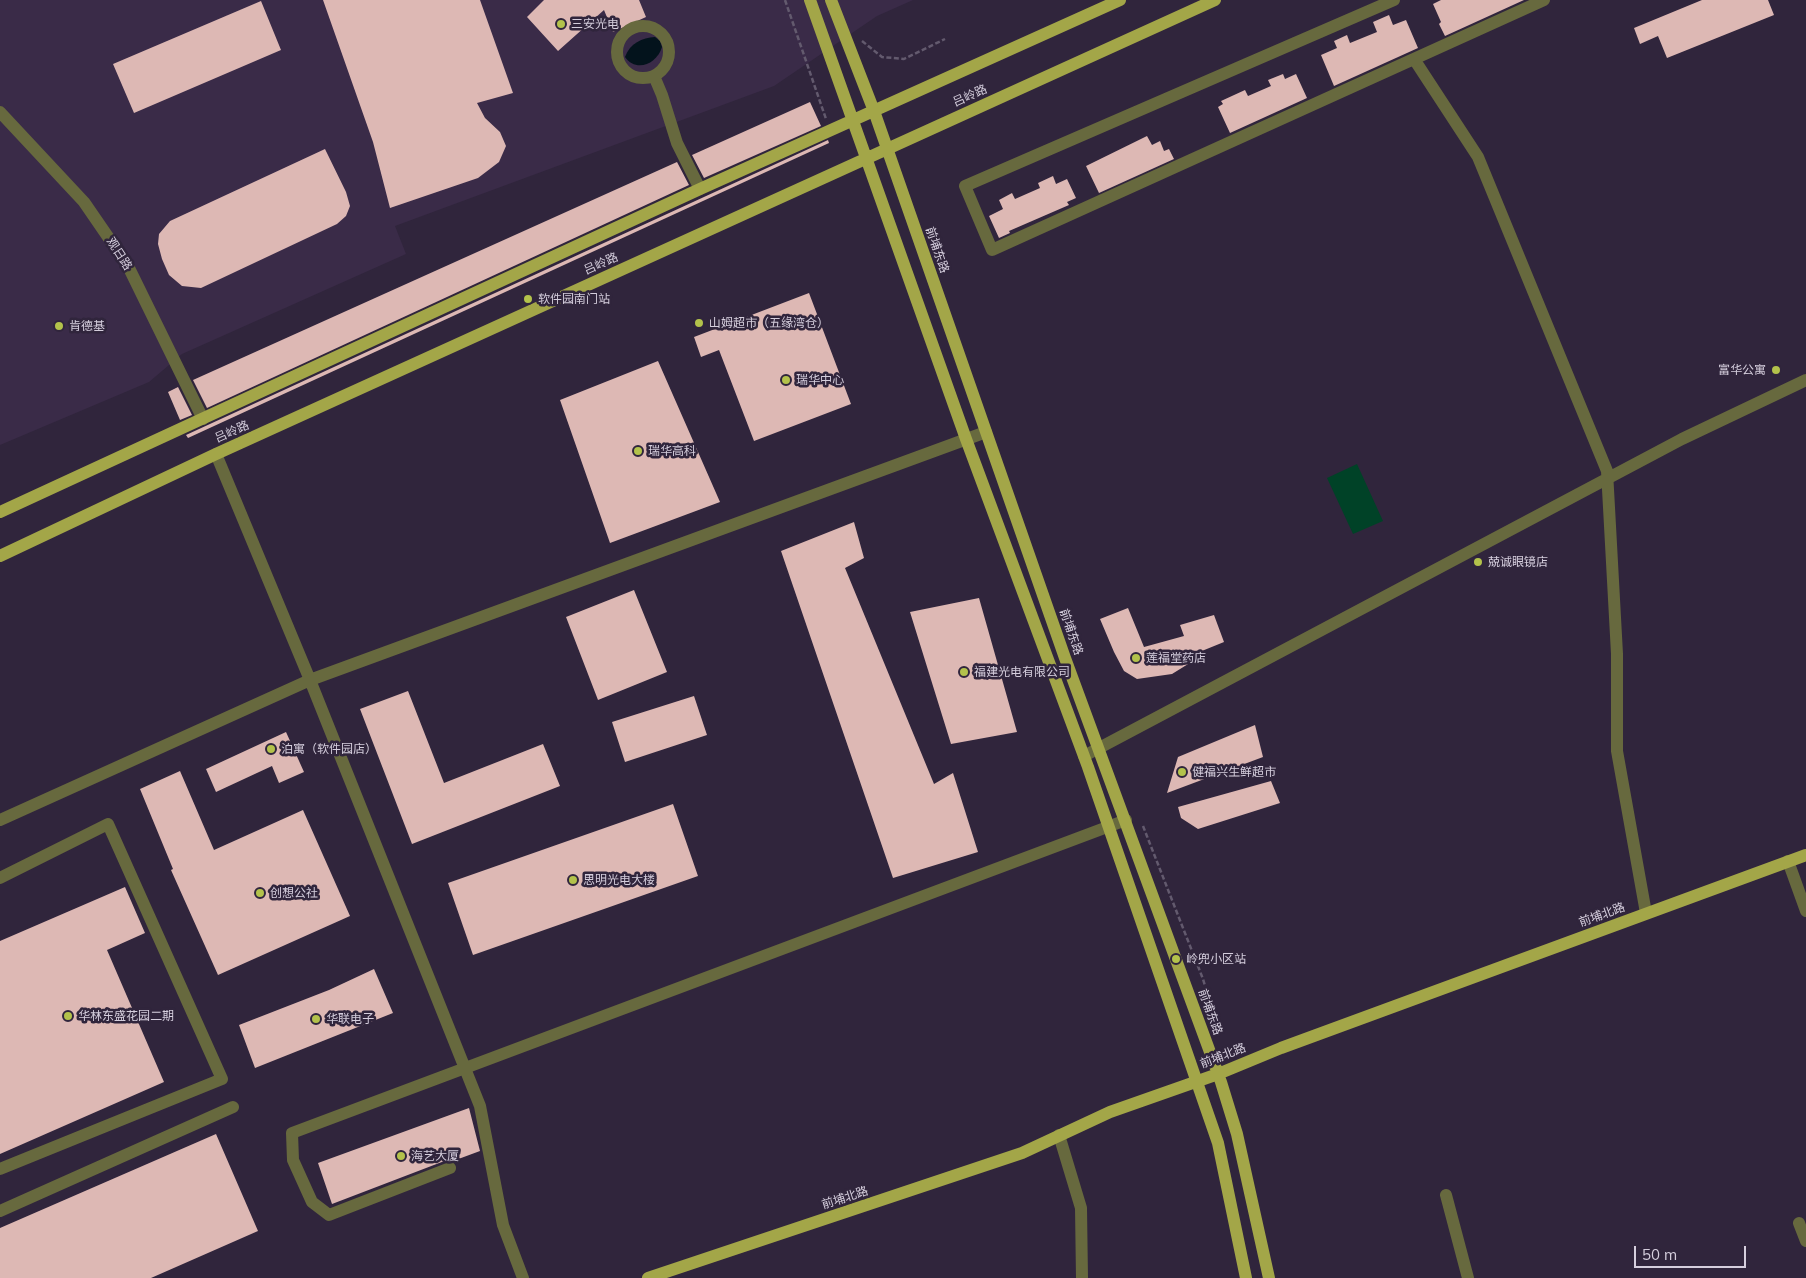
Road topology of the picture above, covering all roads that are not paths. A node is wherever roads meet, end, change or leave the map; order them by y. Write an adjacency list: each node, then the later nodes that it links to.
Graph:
1 (810, 0): 11 (main road)
2 (831, 0): 9 (main road, 前埔东路)
3 (1120, 0): 9 (main road, 吕岭路)
4 (1215, 0): 12 (main road, 吕岭路)
5 (1394, 0): 7 (street)
6 (1544, 0): 7 (street)
7 (1414, 59): 20 (street)
8 (654, 76): 8 (street); 14 (street)
9 (874, 111): 11 (main road, 吕岭路); 12 (main road, 前埔东路)
10 (0, 112): 16 (street, 观日路)
11 (853, 120): 13 (main road); 14 (main road, 吕岭路)
12 (887, 149): 13 (main road, 吕岭路); 17 (main road, 前埔东路)
13 (866, 158): 18 (main road); 19 (main road, 吕岭路)
14 (700, 189): 16 (main road, 吕岭路)
15 (1806, 380): 20 (street)
16 (203, 419): 21 (main road, 吕岭路)
17 (986, 432): 18 (street); 24 (main road, 前埔东路)
18 (966, 439): 23 (street); 25 (main road)
19 (216, 454): 22 (main road, 吕岭路); 23 (street)
20 (1608, 478): 24 (street); 33 (street)
21 (0, 512)
22 (0, 556)
23 (310, 680): 26 (street); 34 (street)
24 (1099, 748): 25 (street); 27 (main road, 前埔东路)
25 (1084, 756): 28 (main road)
26 (0, 820)
27 (1126, 820): 28 (street); 35 (main road, 前埔东路)
28 (1109, 826): 34 (street); 36 (main road)
29 (1806, 855): 30 (main road, 前埔北路)
30 (1788, 862): 32 (street); 33 (main road, 前埔北路)
31 (0, 878): 40 (street)
32 (1806, 911)
33 (1646, 913): 35 (main road, 前埔北路)
34 (465, 1068): 39 (street); 45 (street)
35 (1218, 1074): 36 (main road, 前埔北路); 49 (main road, 前埔东路)
36 (1196, 1080): 38 (main road, 前埔北路); 48 (main road)
37 (233, 1107): 42 (street)
38 (1059, 1135): 46 (main road, 前埔北路); 47 (street)
39 (450, 1168)
40 (0, 1169)
41 (1446, 1195): 50 (street)
42 (0, 1211)
43 (1800, 1223): 44 (street)
44 (1806, 1241)
45 (523, 1278)
46 (648, 1278)
47 (1082, 1278)
48 (1246, 1278)
49 (1269, 1278)
50 (1468, 1278)

